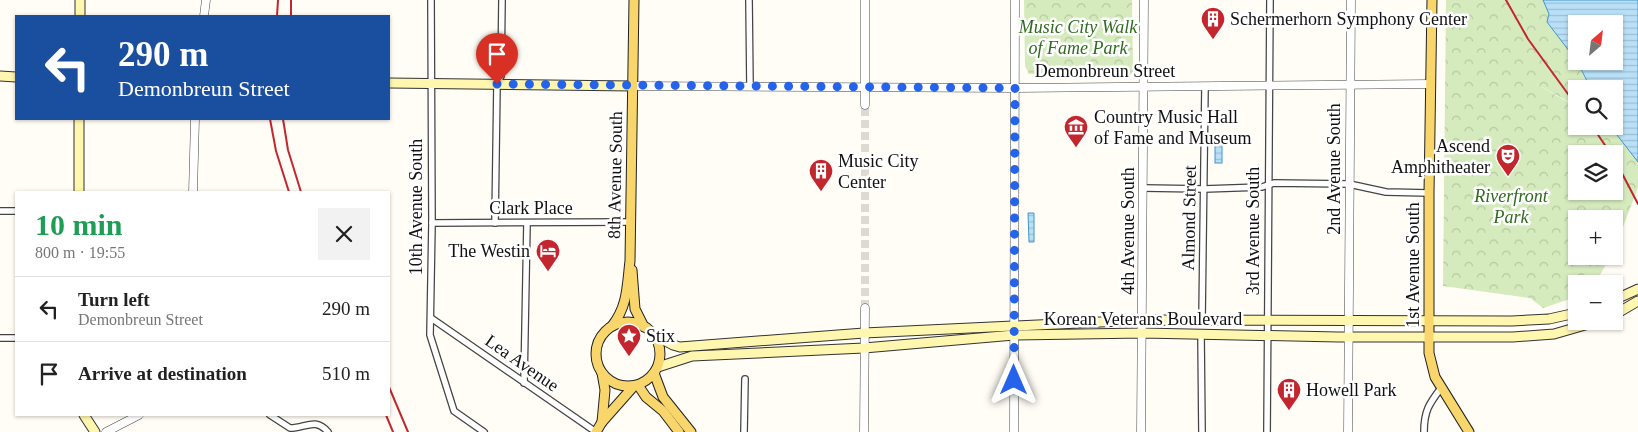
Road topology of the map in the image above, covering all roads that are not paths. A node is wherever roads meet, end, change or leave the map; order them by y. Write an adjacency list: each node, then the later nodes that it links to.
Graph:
1 (80, 0): 13 (main road)
2 (206, 0): 14 (street)
3 (431, 0): 18 (street, 10th Avenue South)
4 (502, 0): 19 (street)
5 (634, 0): 22 (main road, 8th Avenue South)
6 (749, 0): 25 (street)
7 (865, 0): 26 (street)
8 (1015, 0): 28 (street)
9 (1144, 0): 27 (street, 4th Avenue South)
10 (1270, 0): 24 (street, 3rd Avenue South)
11 (1351, 0): 21 (street, 2nd Avenue South)
12 (1432, 0): 20 (main road, 1st Avenue South)
13 (80, 15)
14 (204, 15)
15 (0, 76): 16 (main road)
16 (15, 77)
17 (390, 83): 18 (main road, Demonbreun Street)
18 (431, 83): 19 (main road, Demonbreun Street); 42 (street, 10th Avenue South)
19 (497, 84): 22 (main road, Demonbreun Street); 43 (street)
20 (1431, 84): 21 (street, Demonbreun Street); 38 (main road, 1st Avenue South)
21 (1350, 85): 24 (street, Demonbreun Street); 32 (street, 2nd Avenue South)
22 (633, 86): 25 (street, Demonbreun Street); 41 (main road, 8th Avenue South)
23 (1206, 86): 24 (street, Demonbreun Street); 27 (street, Demonbreun Street); 35 (street, Almond Street)
24 (1269, 86): 33 (street, 3rd Avenue South)
25 (750, 87): 26 (street, Demonbreun Street)
26 (865, 87): 28 (street, Demonbreun Street); 29 (street)
27 (1144, 87): 28 (street, Demonbreun Street); 34 (street, 4th Avenue South)
28 (1015, 88): 58 (street)
29 (865, 105)
30 (79, 120): 36 (main road)
31 (195, 120): 37 (street)
32 (1349, 184): 33 (street); 38 (street); 56 (street, 2nd Avenue South)
33 (1268, 185): 35 (street); 53 (street, 3rd Avenue South)
34 (1144, 188): 35 (street); 54 (street, 4th Avenue South)
35 (1204, 189): 55 (street, Almond Street)
36 (79, 191)
37 (194, 191)
38 (1429, 193): 57 (main road, 1st Avenue South)
39 (0, 211): 40 (street)
40 (15, 211)
41 (631, 222): 44 (street, Clark Place); 45 (main road, 8th Avenue South)
42 (432, 223): 43 (street, Clark Place); 52 (street, 10th Avenue South)
43 (495, 223): 44 (street, Clark Place)
44 (527, 223): 76 (street)
45 (630, 260): 59 (main road, 8th Avenue South); 60 (main road, 8th Avenue South)
46 (1638, 289): 47 (main road)
47 (1623, 296)
48 (1638, 301): 50 (main road)
49 (865, 308): 62 (street)
50 (1623, 310)
51 (1568, 314): 57 (main road, Korean Veterans Boulevard)
52 (431, 318): 76 (street, Lea Avenue); 86 (street, 10th Avenue South)
53 (1268, 319): 55 (main road, Korean Veterans Boulevard); 56 (main road, Korean Veterans Boulevard); 67 (street, 3rd Avenue South)
54 (1143, 320): 55 (main road, Korean Veterans Boulevard); 58 (main road, Korean Veterans Boulevard); 63 (street, 4th Avenue South)
55 (1202, 320)
56 (1349, 320): 57 (main road, Korean Veterans Boulevard); 69 (street, 2nd Avenue South)
57 (1429, 321): 68 (main road, 1st Avenue South)
58 (1014, 325): 62 (main road, Korean Veterans Boulevard); 64 (street)
59 (612, 326): 60 (main road); 74 (main road)
60 (645, 327): 66 (main road)
61 (1570, 330): 68 (main road, Korean Veterans Boulevard)
62 (864, 333): 66 (main road, Korean Veterans Boulevard); 72 (street)
63 (1143, 333): 64 (main road, Korean Veterans Boulevard); 65 (main road, Korean Veterans Boulevard); 93 (street, 4th Avenue South)
64 (1014, 335): 72 (main road, Korean Veterans Boulevard); 92 (street)
65 (1201, 335): 67 (main road, Korean Veterans Boulevard); 94 (street)
66 (654, 336): 73 (main road)
67 (1267, 336): 69 (main road, Korean Veterans Boulevard); 95 (street, 3rd Avenue South)
68 (1429, 336): 69 (main road, Korean Veterans Boulevard); 78 (main road, 1st Avenue South)
69 (1348, 337): 96 (street, 2nd Avenue South)
70 (0, 338): 71 (street)
71 (15, 338)
72 (864, 348): 73 (main road, Korean Veterans Boulevard); 91 (street)
73 (656, 370): 77 (main road); 89 (main road)
74 (602, 372): 77 (main road); 82 (main road)
75 (745, 379): 90 (street)
76 (524, 383): 87 (street, Lea Avenue)
77 (635, 386): 82 (main road); 88 (main road)
78 (1441, 388): 97 (street); 98 (main road, 1st Avenue South)
79 (85, 416): 83 (main road)
80 (137, 416): 84 (street)
81 (272, 416): 85 (street)
82 (602, 422): 87 (main road)
83 (95, 432)
84 (106, 432)
85 (328, 432)
86 (484, 432)
87 (596, 432)
88 (679, 432)
89 (691, 432)
90 (744, 432)
91 (864, 432)
92 (1014, 432)
93 (1141, 432)
94 (1202, 432)
95 (1267, 432)
96 (1348, 432)
97 (1424, 432)
98 (1469, 432)

